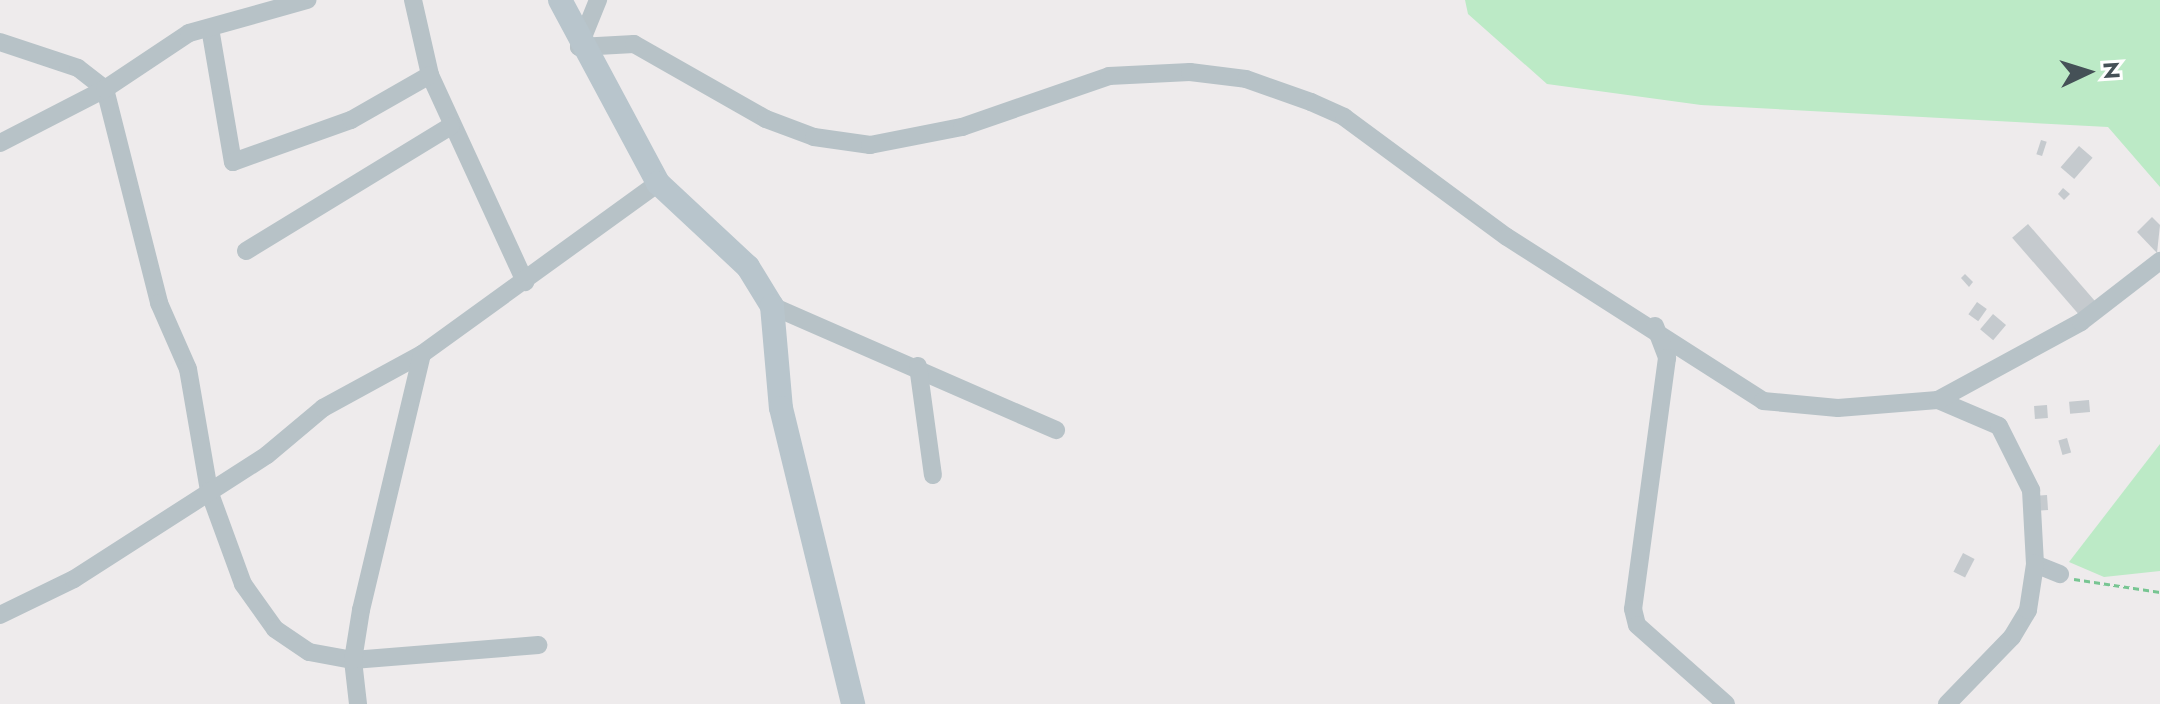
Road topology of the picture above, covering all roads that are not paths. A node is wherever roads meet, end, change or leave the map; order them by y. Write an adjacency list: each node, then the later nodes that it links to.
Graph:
1 (307, 0): 5 (street)
2 (413, 0): 8 (street)
3 (560, 0): 7 (street)
4 (598, 0): 7 (street)
5 (210, 28): 8 (street); 9 (street)
6 (0, 42): 9 (street)
7 (579, 47): 12 (street); 17 (street)
8 (430, 75): 10 (street)
9 (105, 89): 11 (street); 23 (street)
10 (451, 126): 13 (street); 15 (street)
11 (0, 143)
12 (658, 183): 15 (street); 16 (street)
13 (246, 251)
14 (2160, 261): 20 (street)
15 (525, 282): 18 (street)
16 (772, 306): 19 (street); 30 (street)
17 (1655, 326): 20 (street); 31 (street)
18 (422, 354): 23 (street); 28 (street)
19 (918, 366): 21 (street); 22 (street)
20 (1938, 400): 24 (street)
21 (1056, 430)
22 (933, 475)
23 (209, 491): 26 (street); 28 (street)
24 (2035, 564): 25 (street); 32 (street)
25 (2060, 574)
26 (0, 615)
27 (538, 645): 28 (street)
28 (353, 660): 29 (street)
29 (358, 704)
30 (853, 704)
31 (1726, 704)
32 (1947, 704)

